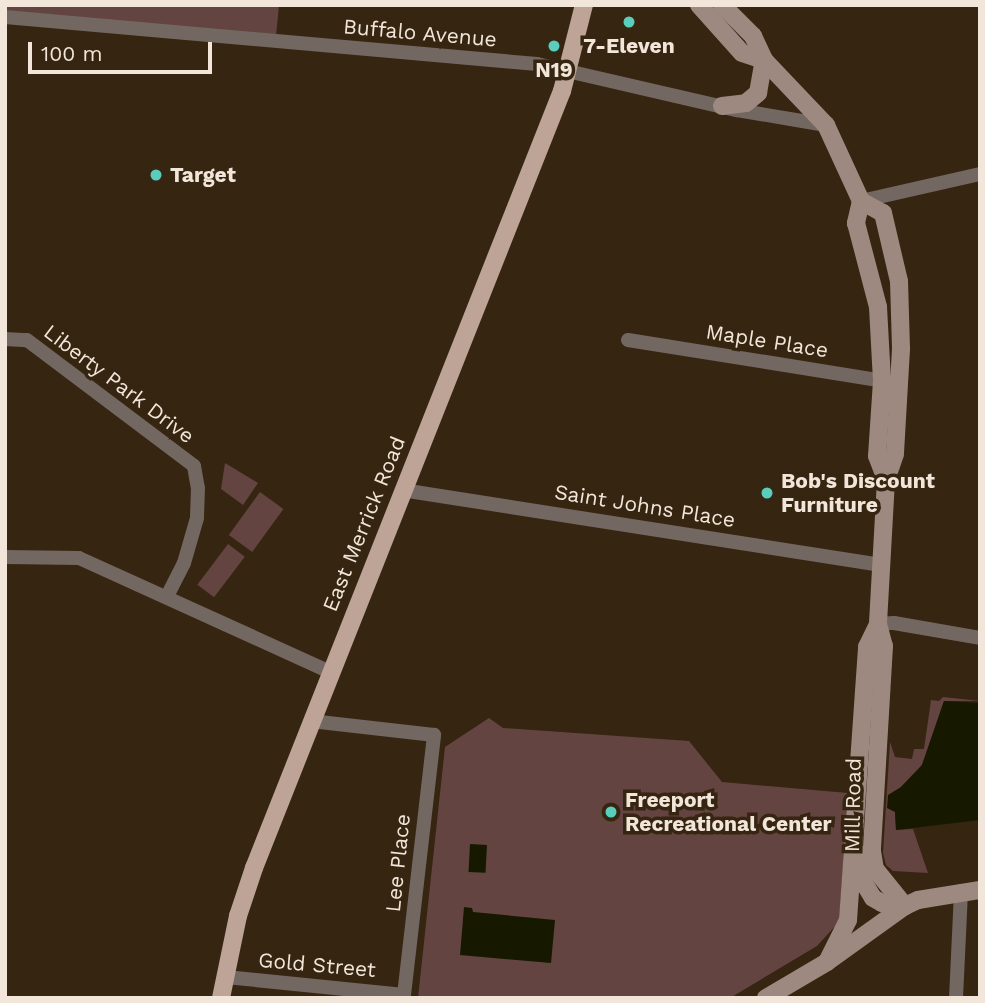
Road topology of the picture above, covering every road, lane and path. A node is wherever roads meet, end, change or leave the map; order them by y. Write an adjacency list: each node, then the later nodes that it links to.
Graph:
1 (584, 5): 6 (main road, East Merrick Road)
2 (699, 5): 5 (main road, Mill Road)
3 (722, 5): 5 (main road, Mill Road)
4 (5, 17): 6 (street, Buffalo Avenue)
5 (764, 60): 7 (main road); 8 (main road, Mill Road)
6 (568, 72): 7 (street, Buffalo Avenue); 14 (main road, East Merrick Road)
7 (722, 106): 8 (street, Buffalo Avenue)
8 (825, 125): 10 (main road, Mill Road)
9 (980, 174): 10 (street)
10 (861, 201): 13 (main road, Mill Road); 13 (main road, Mill Road)
11 (5, 339): 17 (street, Liberty Park Drive)
12 (628, 340): 13 (street, Maple Place)
13 (890, 382): 16 (main road, Mill Road)
14 (402, 490): 16 (street, Saint Johns Place); 20 (main road, East Merrick Road)
15 (5, 557): 17 (street)
16 (881, 565): 18 (main road, Mill Road)
17 (167, 597): 20 (street)
18 (878, 624): 19 (street); 22 (main road, Mill Road); 25 (main road, Mill Road)
19 (980, 638)
20 (330, 672): 21 (main road, East Merrick Road)
21 (311, 721): 27 (main road, East Merrick Road); 28 (street, Lee Place)
22 (856, 821): 25 (main road, Mill Road); 26 (main road, Mill Road)
23 (980, 890): 24 (main road)
24 (961, 891): 25 (main road); 31 (street)
25 (905, 906): 26 (main road)
26 (827, 962): 30 (main road)
27 (226, 977): 28 (street, Gold Street); 29 (main road, East Merrick Road)
28 (404, 995)
29 (221, 998)
30 (766, 998)
31 (956, 998)

